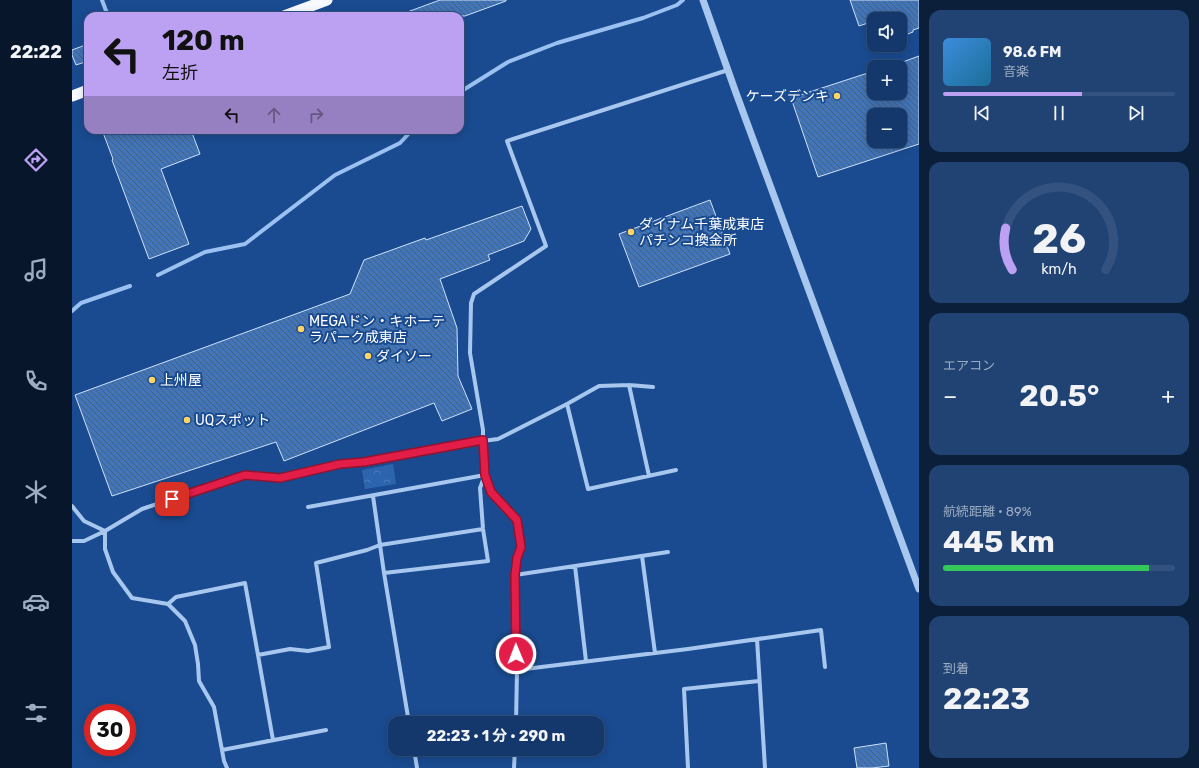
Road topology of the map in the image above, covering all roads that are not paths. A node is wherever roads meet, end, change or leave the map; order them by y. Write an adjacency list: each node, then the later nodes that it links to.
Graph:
1 (327, 0): 3 (highway)
2 (703, 0): 4 (street)
3 (295, 12)
4 (728, 70): 10 (street); 26 (street)
5 (84, 92): 6 (highway)
6 (72, 96)
7 (629, 385): 8 (street); 9 (street); 13 (street)
8 (653, 388)
9 (567, 404): 10 (street); 13 (street)
10 (483, 440): 12 (street); 18 (street)
11 (676, 470): 13 (street)
12 (485, 475): 14 (street); 17 (street); 25 (street)
13 (649, 476)
14 (373, 496): 16 (street); 20 (street)
15 (72, 506): 18 (street)
16 (308, 507)
17 (483, 529): 20 (street); 24 (street)
18 (105, 531): 19 (street); 27 (street)
19 (72, 541)
20 (380, 545): 24 (street); 30 (street)
21 (668, 552): 22 (street)
22 (642, 556): 23 (street); 29 (street)
23 (575, 566): 25 (street); 31 (street)
24 (384, 573): 35 (street)
25 (515, 575): 33 (street)
26 (919, 589)
27 (168, 604): 30 (street); 39 (street)
28 (757, 639): 29 (street); 32 (street); 34 (street)
29 (655, 653): 31 (street)
30 (258, 655): 38 (street)
31 (586, 661): 33 (street)
32 (825, 667)
33 (517, 670): 36 (street)
34 (759, 681): 45 (street); 46 (street)
35 (408, 716)
36 (516, 716)
37 (326, 730): 38 (street)
38 (273, 740): 39 (street)
39 (222, 750): 42 (street)
40 (415, 756): 43 (street)
41 (515, 756): 44 (street)
42 (227, 768)
43 (417, 768)
44 (514, 768)
45 (688, 768)
46 (765, 768)

